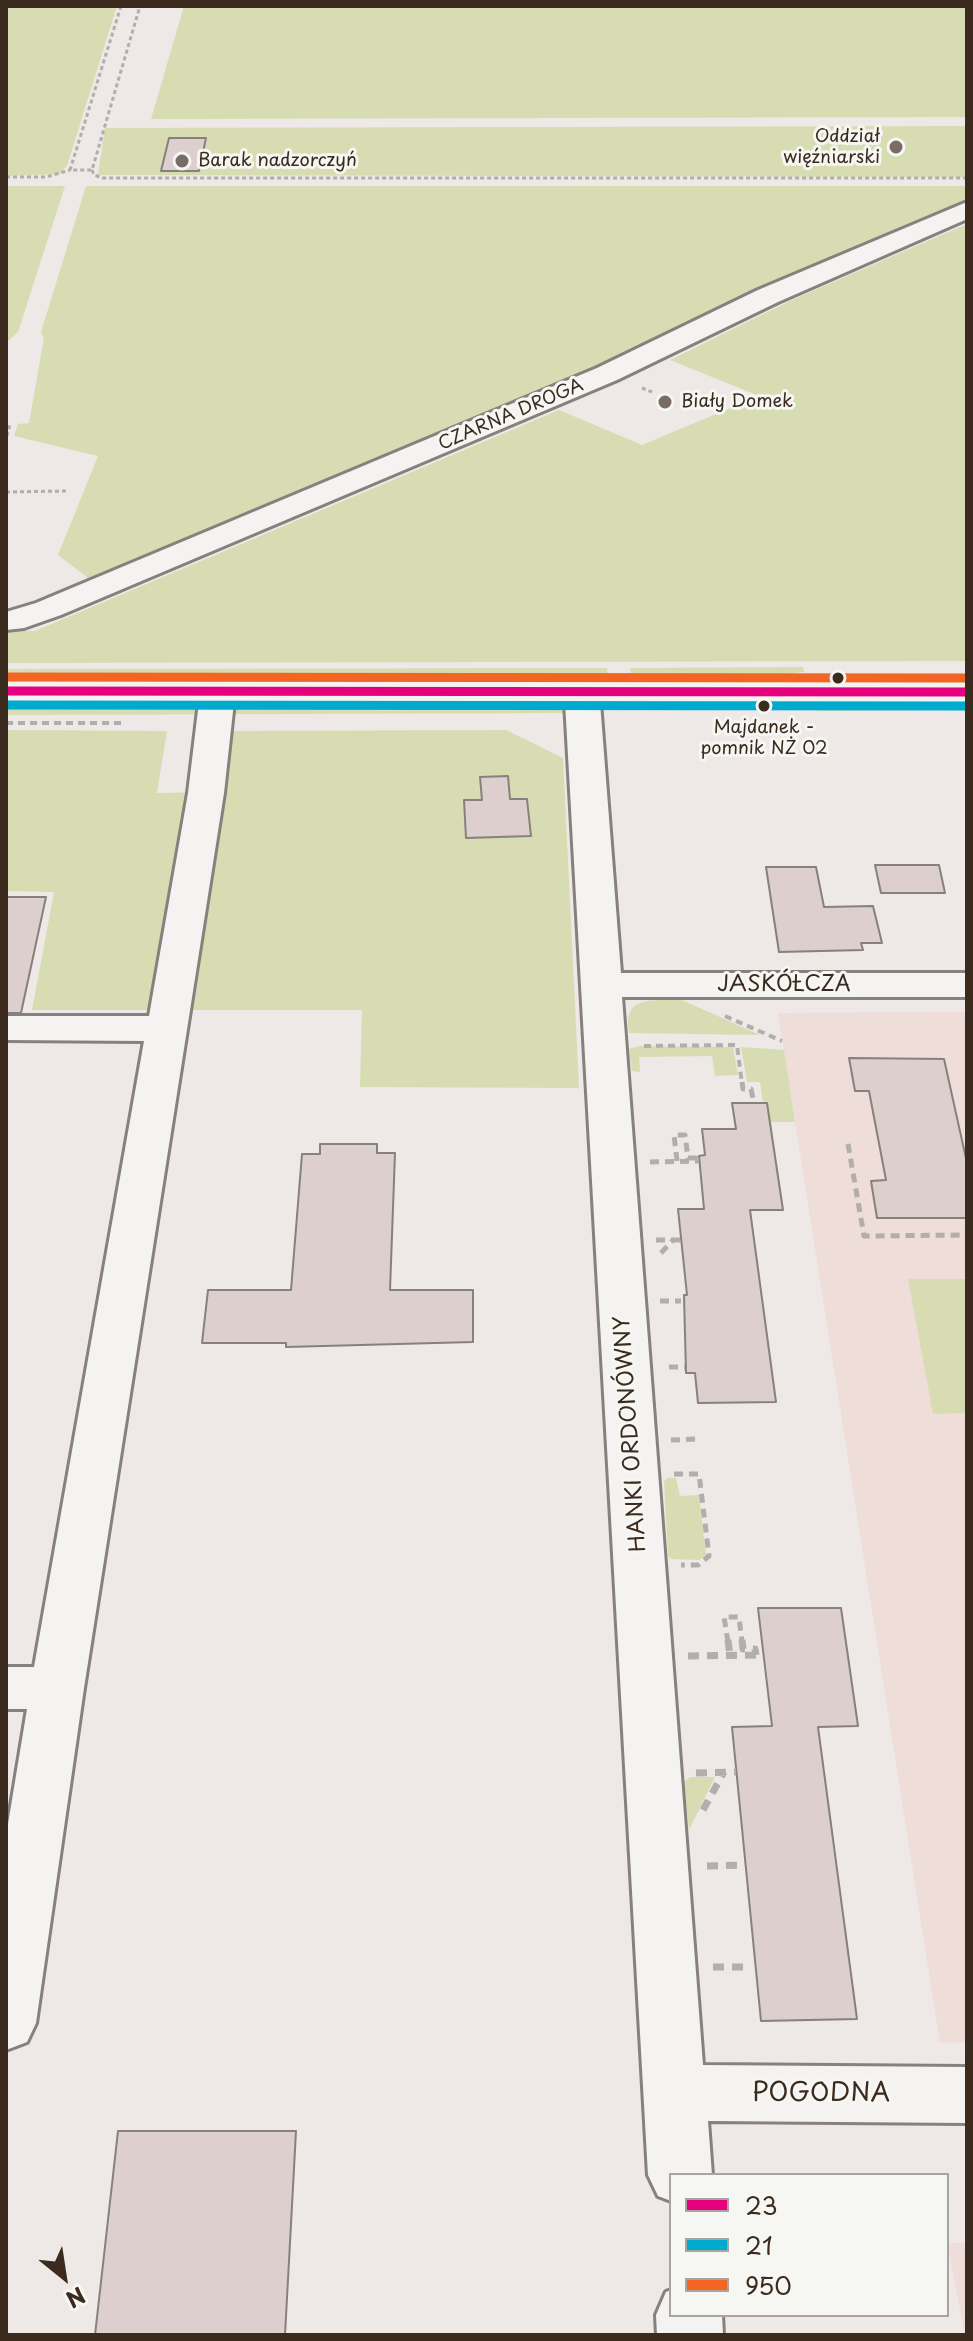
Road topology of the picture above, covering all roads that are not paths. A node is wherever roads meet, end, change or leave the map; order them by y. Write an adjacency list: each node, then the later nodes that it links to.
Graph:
1 (967, 210): 2 (street, CZARNA DROGA)
2 (32, 614)
3 (6, 691): 4 (street)
4 (218, 692): 6 (street); 10 (street)
5 (967, 692): 6 (street)
6 (582, 693): 7 (street, HANKI ORDONÓWNY)
7 (601, 985): 8 (street, JASKÓŁCZA); 13 (street, HANKI ORDONÓWNY)
8 (967, 985)
9 (6, 1028): 10 (street)
10 (167, 1029): 11 (street)
11 (31, 1688): 12 (street)
12 (6, 2023)
13 (675, 2093): 14 (street, POGODNA); 15 (street, HANKI ORDONÓWNY)
14 (967, 2095)
15 (680, 2173)

